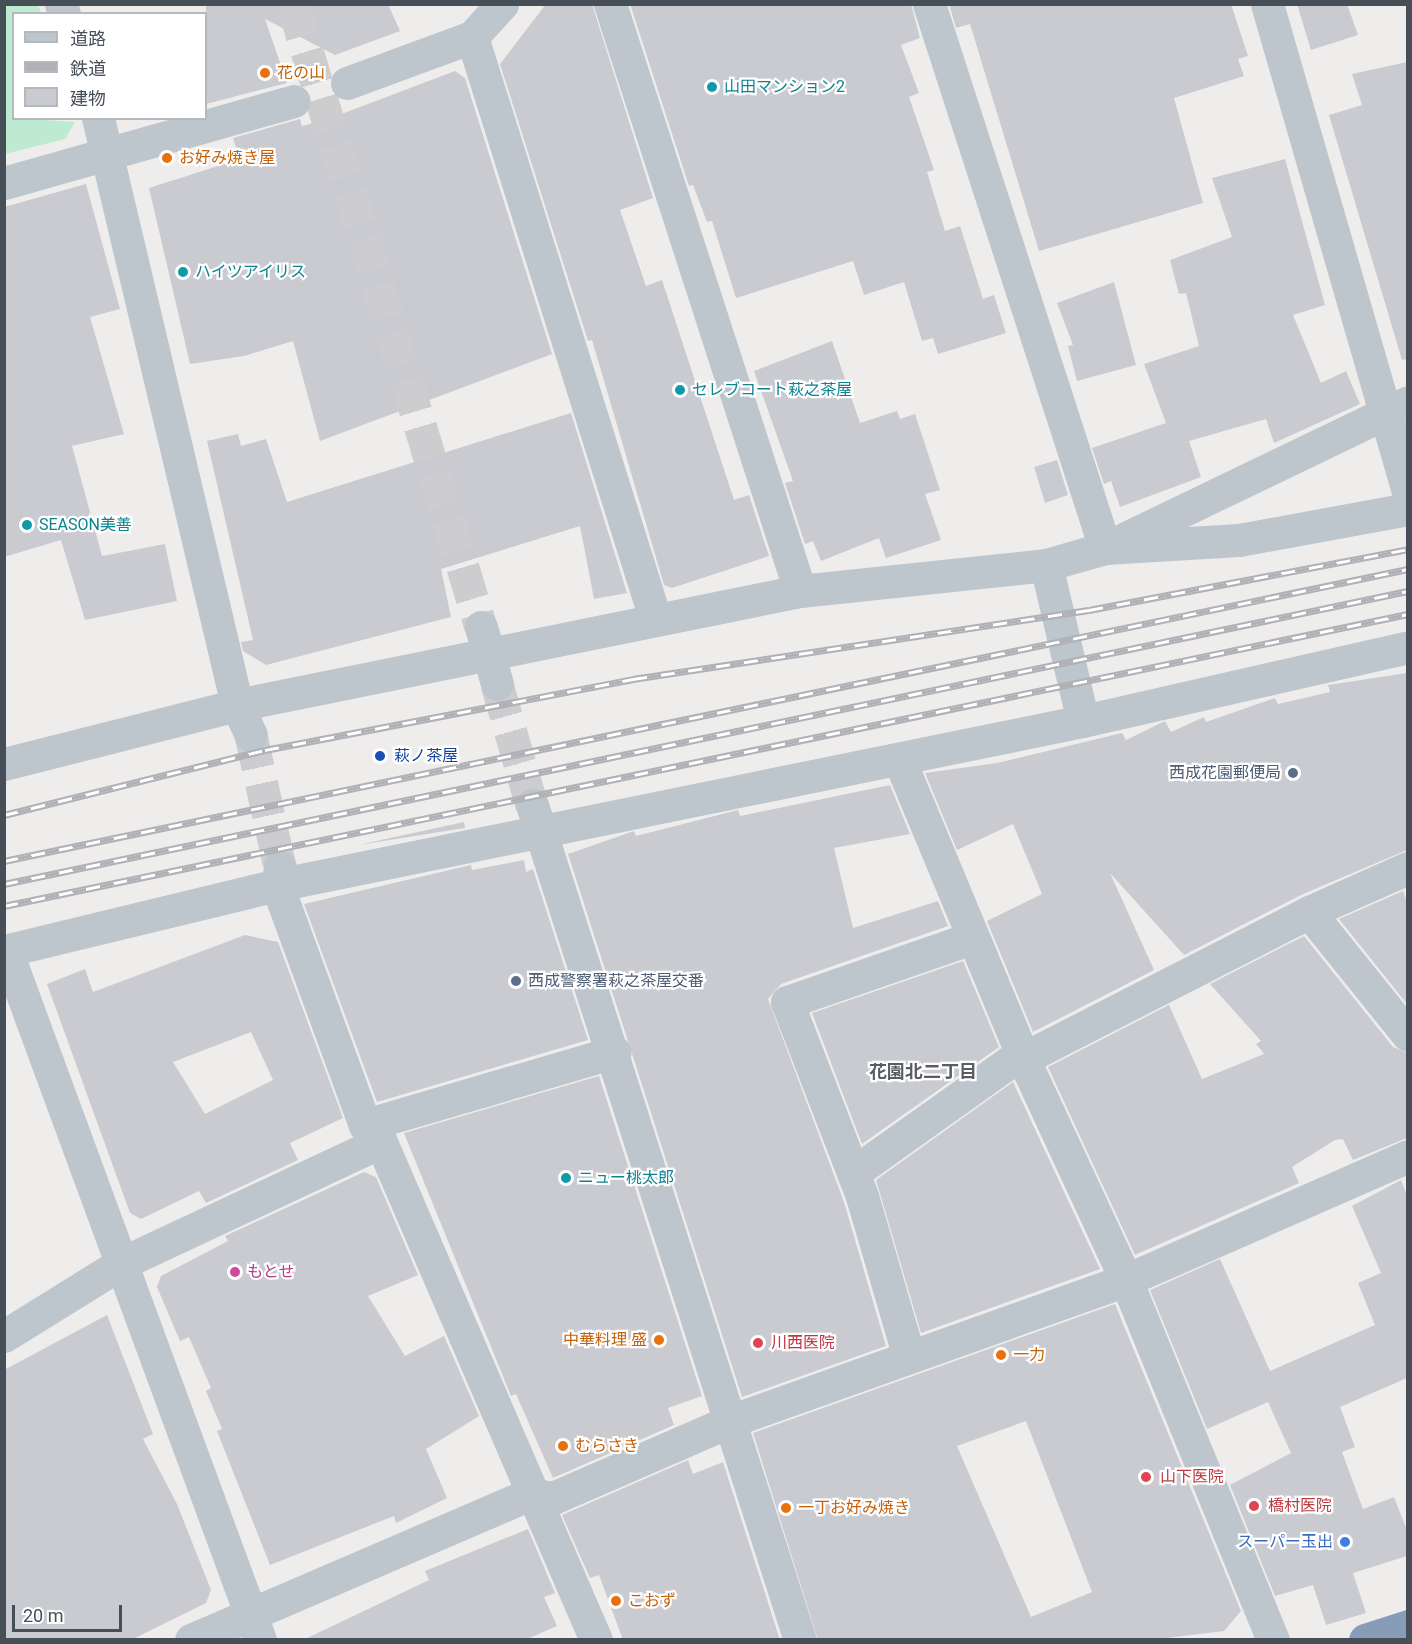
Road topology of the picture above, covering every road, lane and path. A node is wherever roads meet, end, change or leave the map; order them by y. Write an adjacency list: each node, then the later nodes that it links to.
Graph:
1 (502, 4): 5 (street)
2 (610, 4): 16 (street)
3 (929, 4): 14 (street)
4 (1267, 4): 11 (street)
5 (472, 37): 6 (street); 17 (street)
6 (348, 83)
7 (294, 101): 9 (street)
8 (99, 120): 9 (street)
9 (110, 155): 10 (street); 21 (street)
10 (4, 183)
11 (1396, 407): 12 (street); 14 (street)
12 (1407, 492)
13 (1407, 509): 14 (street)
14 (1106, 548): 15 (street)
15 (1046, 565): 16 (street); 22 (street)
16 (800, 591): 17 (street)
17 (655, 618): 18 (street)
18 (484, 639): 20 (street); 21 (street)
19 (1407, 647): 22 (street)
20 (497, 684)
21 (237, 705): 23 (street); 25 (street)
22 (1083, 721): 24 (street)
23 (251, 735)
24 (899, 759): 26 (street); 30 (street)
25 (4, 764)
26 (537, 820): 28 (street); 33 (street)
27 (1407, 868): 29 (street)
28 (278, 876): 31 (street); 35 (street)
29 (1309, 912): 32 (street); 34 (street)
30 (972, 938): 34 (street); 37 (street)
31 (5, 950): 38 (street)
32 (1407, 1035)
33 (615, 1052): 35 (street); 42 (street)
34 (1023, 1055): 37 (street); 39 (street)
35 (373, 1133): 38 (street); 43 (street)
36 (1407, 1156): 39 (street)
37 (853, 1173): 41 (street)
38 (120, 1264): 40 (street); 44 (street)
39 (1126, 1280): 41 (street); 49 (street)
40 (4, 1336)
41 (909, 1357): 42 (street)
42 (730, 1422): 43 (street); 48 (street)
43 (530, 1494): 44 (street); 47 (street)
44 (255, 1626): 46 (street)
45 (1407, 1626): 50 (highway)
46 (192, 1640)
47 (596, 1640)
48 (800, 1640)
49 (1273, 1640)
50 (1365, 1640)

